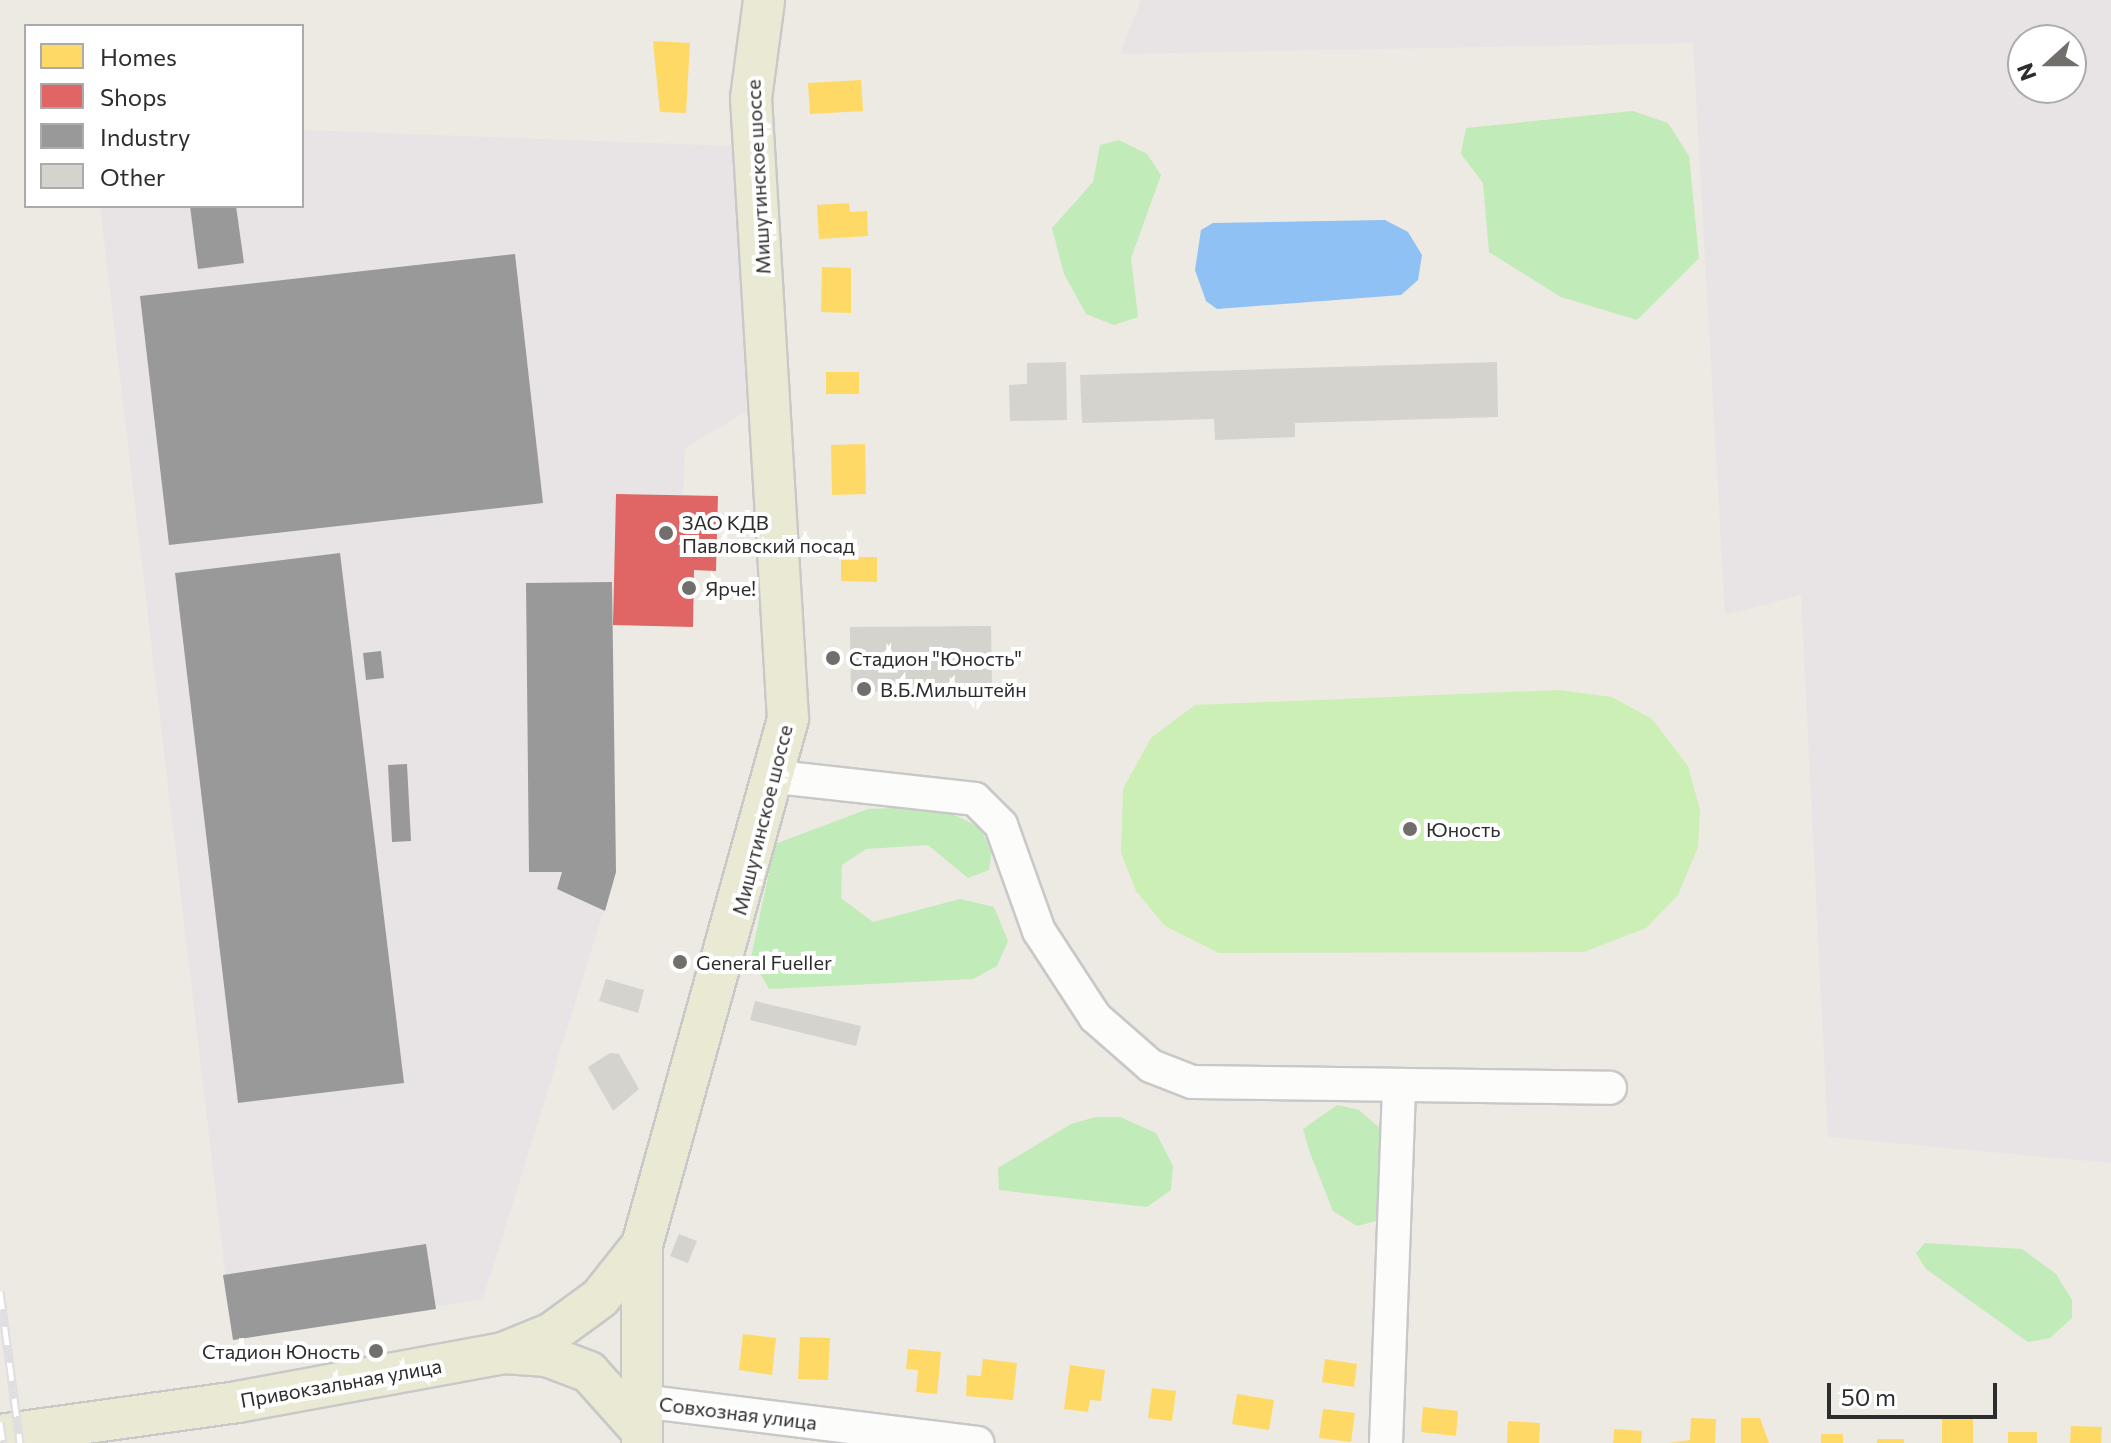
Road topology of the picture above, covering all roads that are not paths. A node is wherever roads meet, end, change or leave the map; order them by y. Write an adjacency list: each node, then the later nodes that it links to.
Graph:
1 (764, 0): 2 (main road, Мишутинское шоссе)
2 (777, 777): 4 (street); 5 (main road, Мишутинское шоссе)
3 (1610, 1088): 4 (street)
4 (1399, 1090): 10 (street)
5 (642, 1245): 6 (main road, Привокзальная улица); 7 (main road)
6 (503, 1353): 7 (main road); 8 (main road, Привокзальная улица)
7 (642, 1425): 9 (street, Совхозная улица)
8 (0, 1435)
9 (977, 1443)
10 (1386, 1443)

